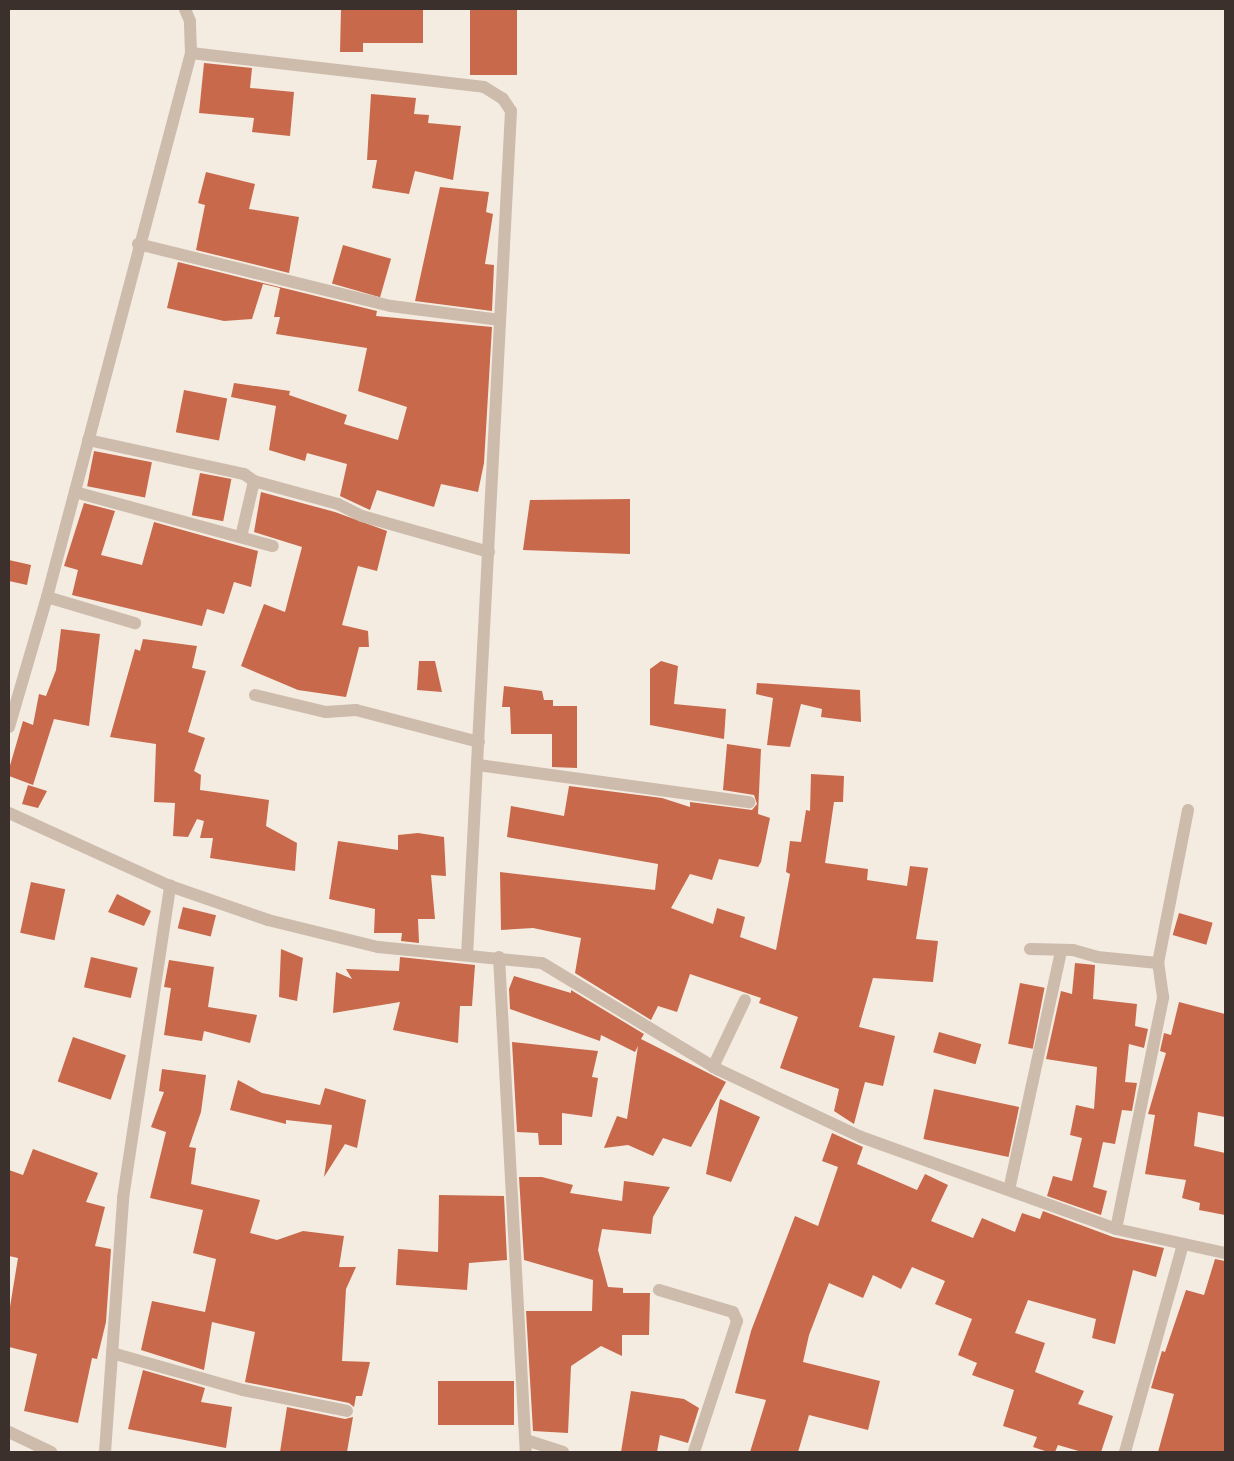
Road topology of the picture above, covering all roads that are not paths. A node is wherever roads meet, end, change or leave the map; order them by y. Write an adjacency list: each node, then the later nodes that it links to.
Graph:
1 (185, 9): 2 (street)
2 (191, 53): 3 (street); 4 (street)
3 (138, 244): 4 (street); 5 (street)
4 (500, 320): 10 (street)
5 (88, 440): 6 (street); 7 (street)
6 (254, 481): 8 (street); 10 (street)
7 (74, 492): 8 (street); 11 (street)
8 (241, 537): 9 (street)
9 (274, 546)
10 (488, 552): 15 (street)
11 (47, 597): 12 (street); 14 (street)
12 (135, 623)
13 (255, 695): 15 (street)
14 (9, 727)
15 (479, 742): 16 (street)
16 (478, 765): 17 (street); 23 (street)
17 (750, 802)
18 (1188, 810): 25 (street)
19 (9, 813): 20 (street)
20 (170, 886): 23 (street); 33 (street)
21 (1030, 949): 22 (street)
22 (1061, 951): 25 (street); 28 (street)
23 (467, 955): 24 (street)
24 (499, 957): 27 (street); 36 (street)
25 (1158, 963): 29 (street)
26 (745, 1000): 27 (street)
27 (713, 1067): 28 (street)
28 (1008, 1190): 29 (street)
29 (1116, 1229): 30 (street)
30 (1183, 1244): 31 (street); 41 (street)
31 (1225, 1253)
32 (659, 1290): 40 (street)
33 (112, 1353): 34 (street); 38 (street)
34 (347, 1411)
35 (9, 1432): 37 (street)
36 (526, 1446): 39 (street)
37 (51, 1452)
38 (106, 1452)
39 (563, 1452)
40 (694, 1452)
41 (1125, 1452)

